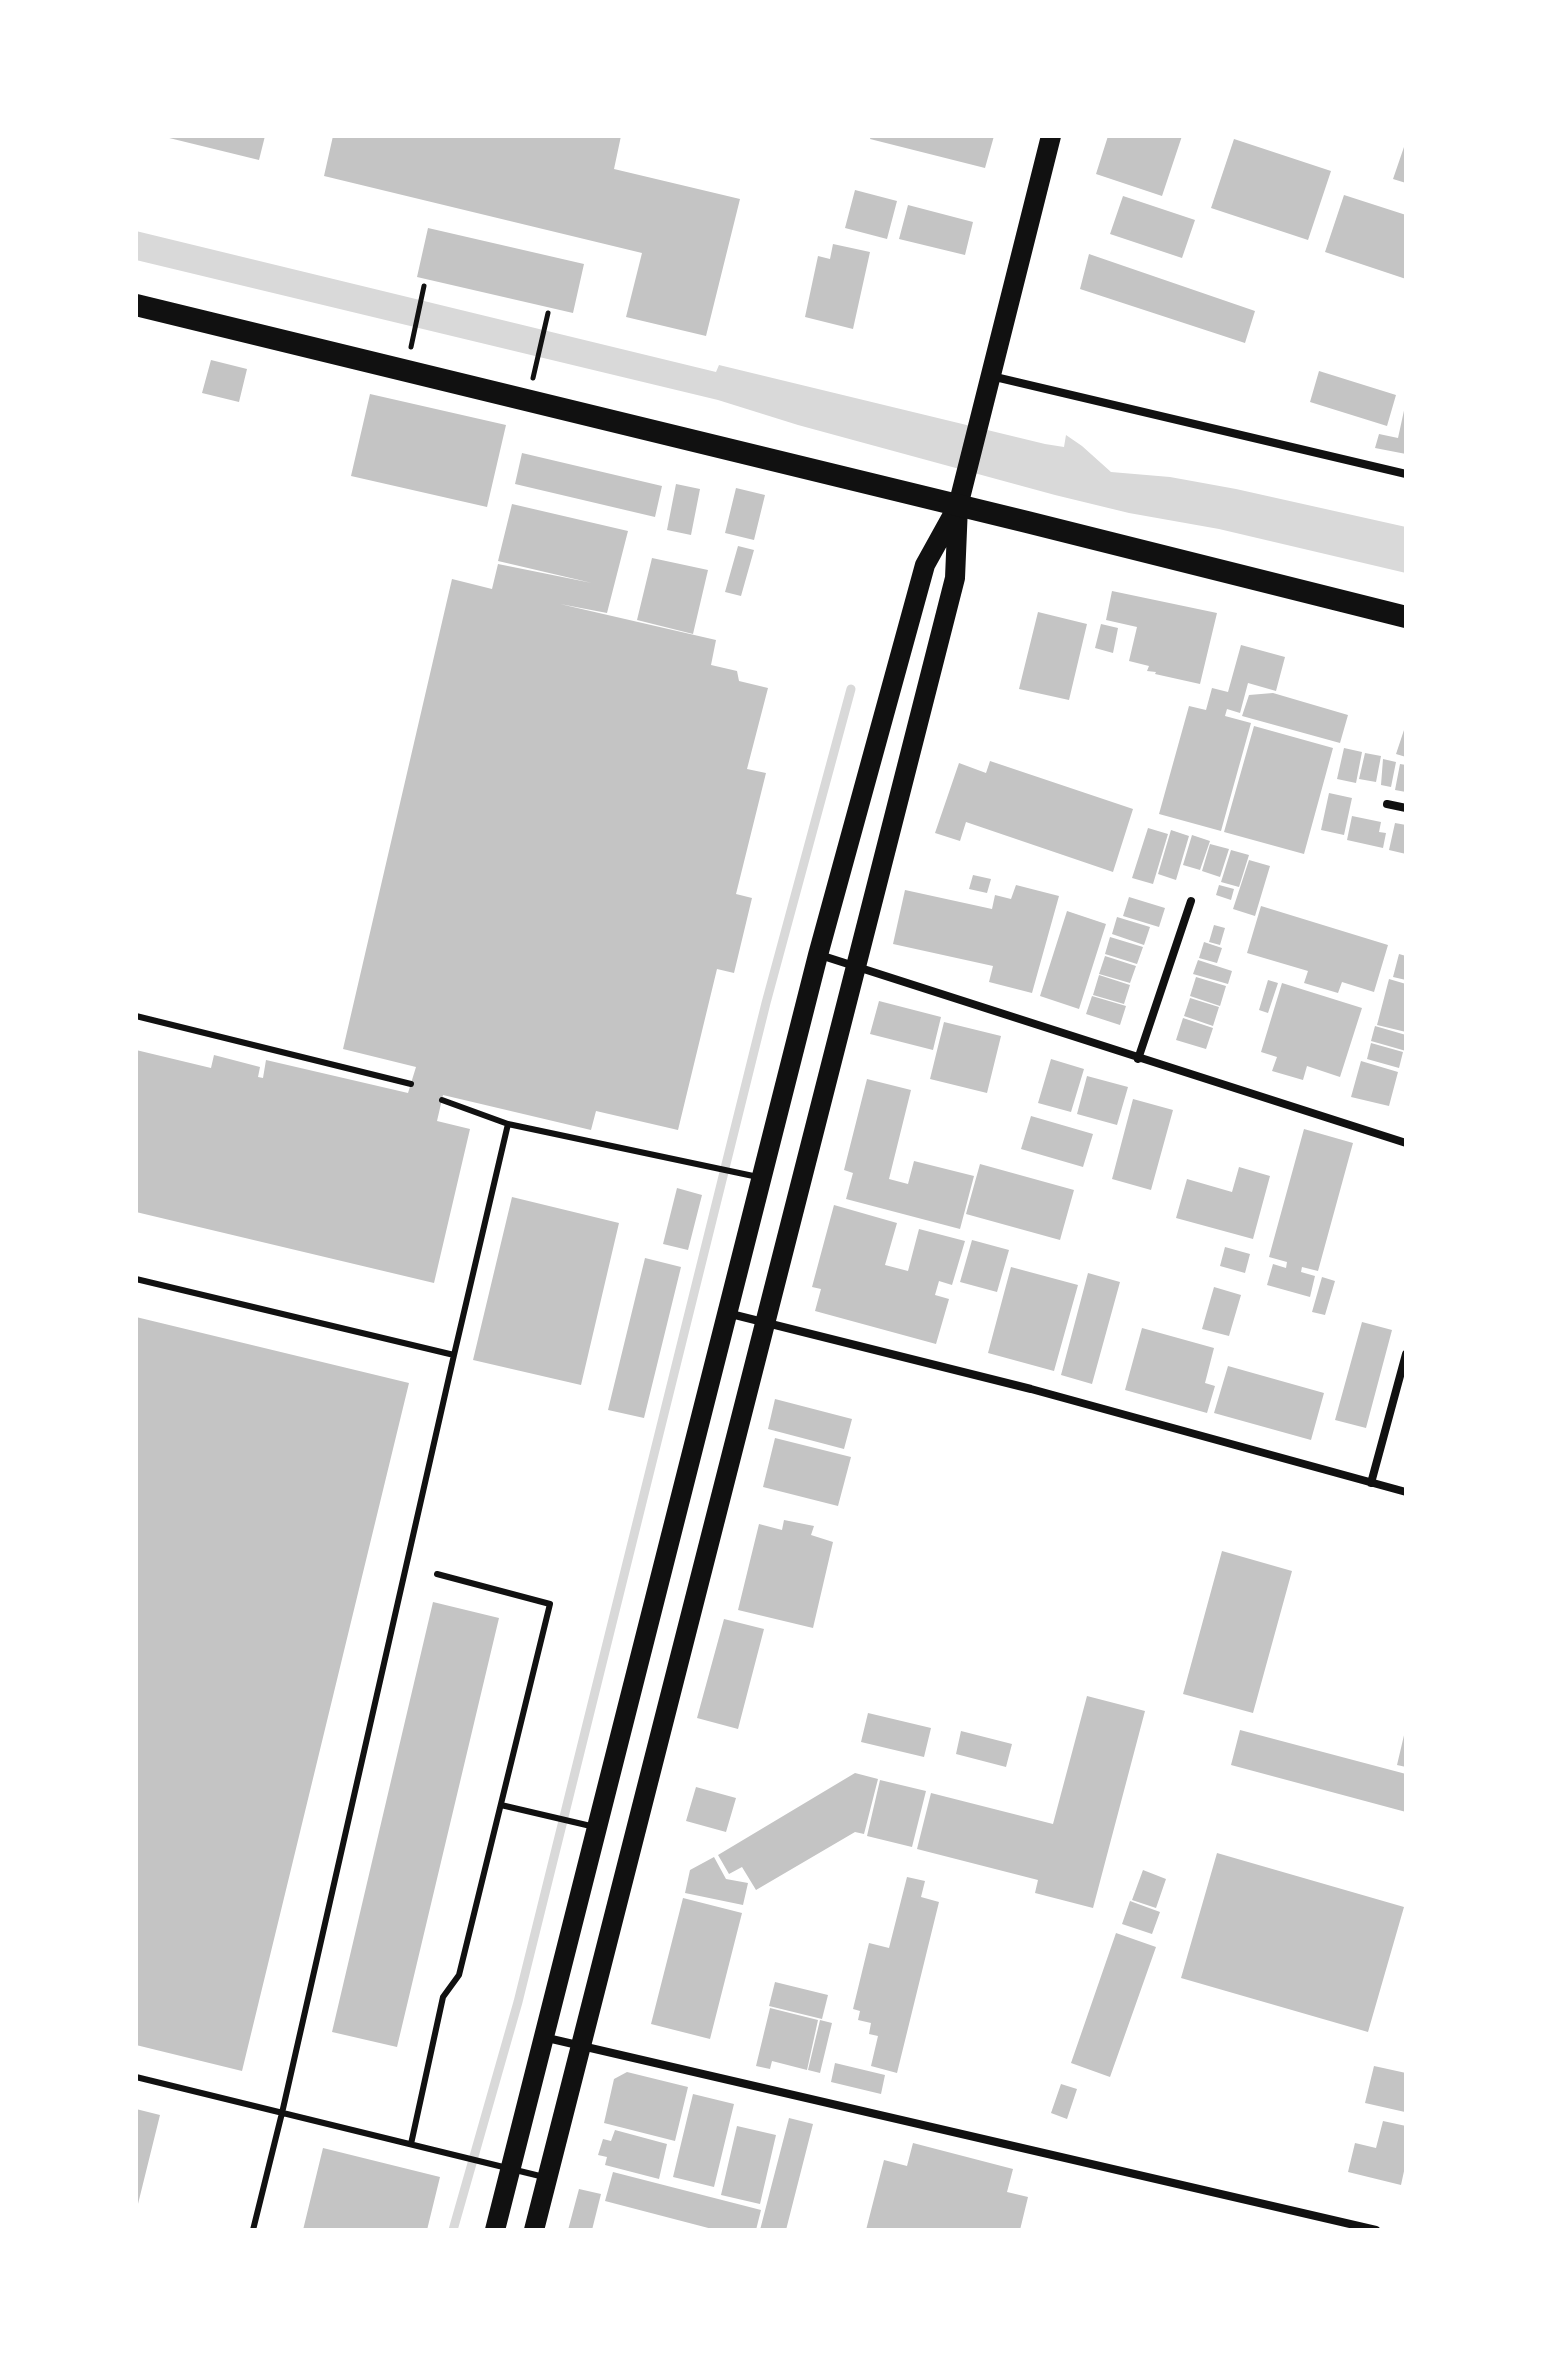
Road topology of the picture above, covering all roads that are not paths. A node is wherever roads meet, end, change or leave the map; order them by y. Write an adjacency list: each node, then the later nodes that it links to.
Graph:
1 (1051, 136): 3 (main road)
2 (136, 305): 5 (highway)
3 (990, 376): 4 (street); 5 (main road)
4 (1406, 474)
5 (958, 506): 6 (highway); 10 (main road); 11 (main road)
6 (1406, 617)
7 (1387, 804): 8 (street)
8 (1406, 808)
9 (1191, 901): 13 (street)
10 (818, 955): 11 (street); 18 (main road)
11 (857, 966): 13 (street); 21 (main road)
12 (136, 1016): 14 (lane)
13 (1138, 1059): 17 (street)
14 (411, 1084)
15 (442, 1100): 16 (lane)
16 (508, 1124): 18 (lane); 23 (lane)
17 (1406, 1143)
18 (760, 1178): 20 (main road)
19 (136, 1279): 23 (lane)
20 (726, 1313): 21 (street); 28 (main road)
21 (765, 1324): 24 (street); 30 (main road)
22 (1406, 1354): 24 (street)
23 (454, 1355): 32 (lane)
24 (1371, 1483): 25 (street)
25 (1406, 1492)
26 (437, 1574): 27 (lane)
27 (501, 1805): 28 (lane); 33 (lane)
28 (595, 1828): 29 (main road)
29 (542, 2037): 30 (street); 34 (main road)
30 (582, 2045): 35 (main road); 39 (street)
31 (136, 2077): 32 (lane)
32 (282, 2113): 33 (lane); 36 (lane)
33 (411, 2144): 34 (lane)
34 (510, 2169): 35 (lane); 37 (main road)
35 (547, 2178): 38 (main road)
36 (253, 2230)
37 (495, 2230)
38 (534, 2230)
39 (1376, 2230)

